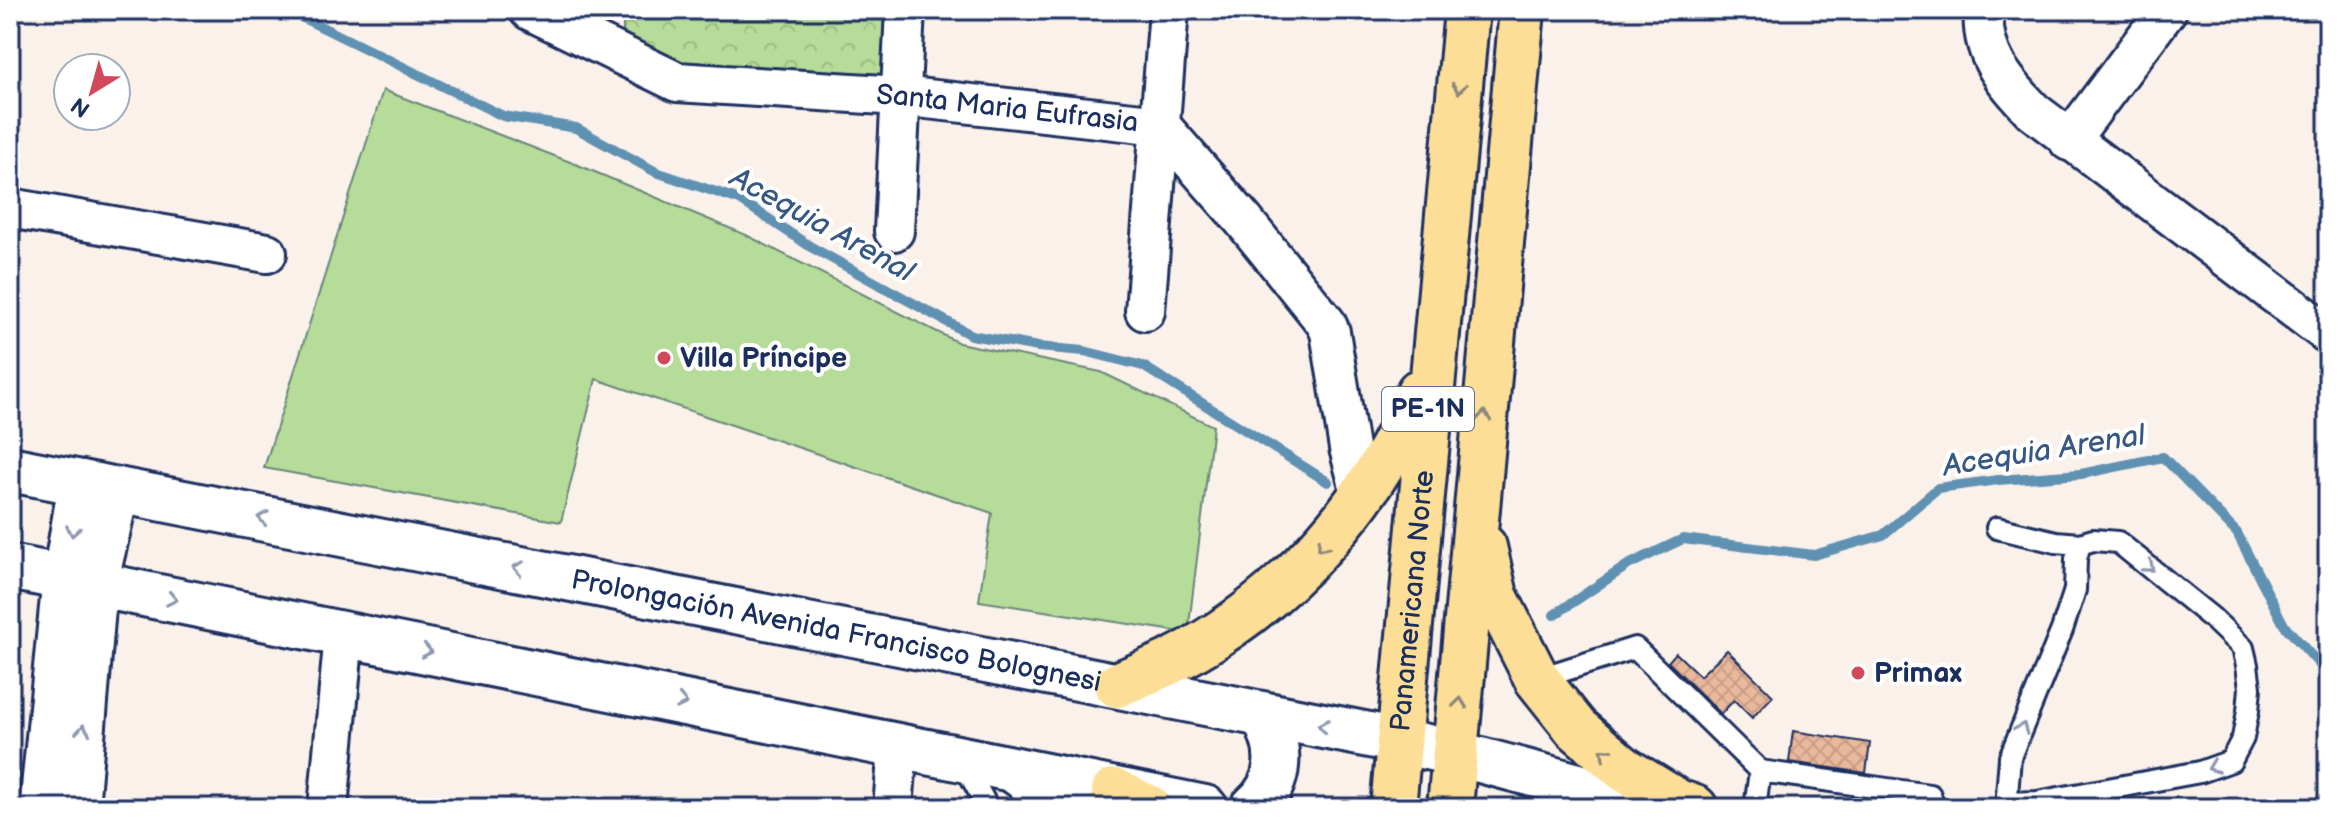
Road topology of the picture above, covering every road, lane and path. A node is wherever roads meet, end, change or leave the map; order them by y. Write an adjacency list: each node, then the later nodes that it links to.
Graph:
1 (529, 10): 8 (street, Santa Maria Eufrasia)
2 (905, 10): 9 (street)
3 (1169, 10): 10 (street)
4 (1467, 10): 17 (highway, Panamericana Norte / PE-1N, one-way to 17)
5 (1522, 10): 21 (highway, Panamericana Norte / PE-1N, one-way to 5)
6 (1984, 10): 11 (street)
7 (2167, 10): 11 (street)
8 (584, 21): 9 (street, Santa Maria Eufrasia)
9 (900, 96): 10 (street, Santa Maria Eufrasia); 13 (street)
10 (1160, 125): 15 (street); 20 (street, Santa Maria Eufrasia)
11 (2069, 141): 16 (street)
12 (10, 208): 14 (street)
13 (894, 231)
14 (267, 253)
15 (1145, 311)
16 (2328, 334)
17 (1432, 360): 20 (highway); 30 (highway, Panamericana Norte / PE-1N)
18 (10, 469): 19 (main road, Prolongación Avenida Francisco Bolognesi)
19 (99, 486): 25 (main road); 28 (main road, Prolongación Avenida Francisco Bolognesi, one-way to 19)
20 (1362, 497): 28 (highway, one-way to 28)
21 (1475, 506): 27 (highway); 32 (highway, Panamericana Norte / PE-1N, one-way to 21)
22 (1997, 528): 23 (lane)
23 (2080, 544): 37 (lane, one-way to 23); 37 (lane, one-way to 37)
24 (10, 567): 25 (main road)
25 (80, 581): 26 (main road, one-way to 26); 38 (main road); 39 (main road, one-way to 25)
26 (344, 634): 31 (main road, one-way to 31); 40 (street)
27 (1537, 679): 35 (lane); 49 (highway, one-way to 27)
28 (1117, 685): 29 (main road, Prolongación Avenida Francisco Bolognesi)
29 (1262, 715): 30 (main road, Prolongación Avenida Francisco Bolognesi, one-way to 29); 45 (main road)
30 (1400, 741): 32 (main road, Prolongación Avenida Francisco Bolognesi); 46 (highway, Panamericana Norte / PE-1N)
31 (898, 746): 33 (main road); 41 (street)
32 (1454, 753): 47 (highway, Panamericana Norte / PE-1N); 48 (main road, Prolongación Avenida Francisco Bolognesi)
33 (961, 759): 34 (main road); 42 (lane)
34 (1006, 768): 36 (main road); 43 (street)
35 (1760, 771): 50 (lane); 51 (lane)
36 (1132, 800): 44 (main road)
37 (2006, 806)
38 (42, 808)
39 (76, 808)
40 (328, 808)
41 (893, 808)
42 (988, 808)
43 (1054, 808)
44 (1205, 808)
45 (1253, 808)
46 (1393, 808)
47 (1450, 808)
48 (1661, 808)
49 (1695, 808)
50 (1755, 808)
51 (1934, 808)

